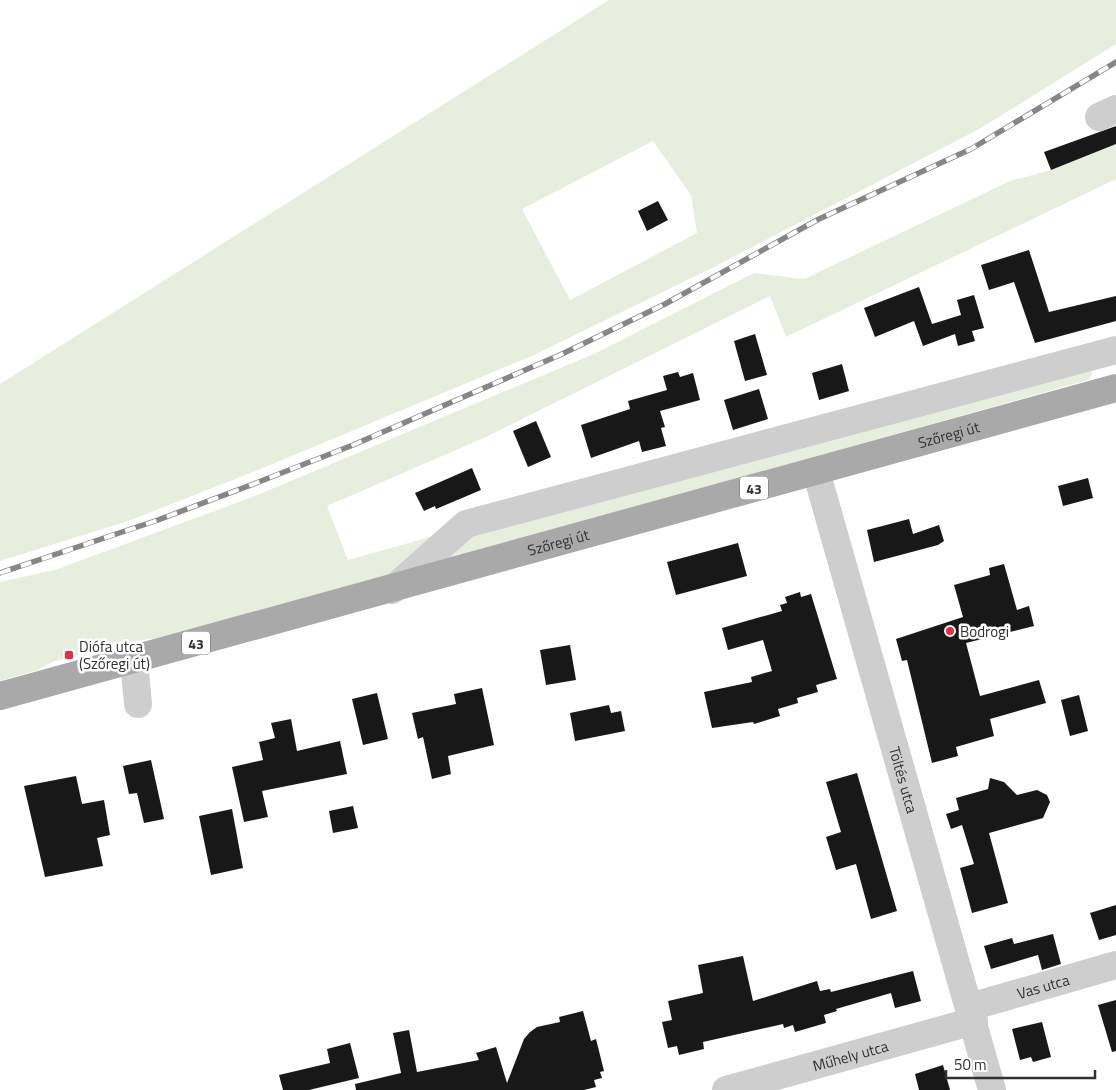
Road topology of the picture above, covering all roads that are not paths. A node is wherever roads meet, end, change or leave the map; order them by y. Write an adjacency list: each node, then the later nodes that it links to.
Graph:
1 (1107, 352): 2 (street); 4 (street)
2 (1112, 390): 3 (main road, Szőregi út / 43)
3 (816, 471): 4 (main road, Szőregi út / 43); 9 (street, Töltés utca)
4 (392, 590): 5 (main road, Szőregi út / 43)
5 (134, 660): 6 (main road, Szőregi út / 43); 7 (street)
6 (0, 696)
7 (138, 704)
8 (1116, 965): 9 (street, Vas utca)
9 (972, 1014): 10 (street, Műhely utca); 11 (street, Töltés utca)
10 (726, 1090)
11 (992, 1090)

